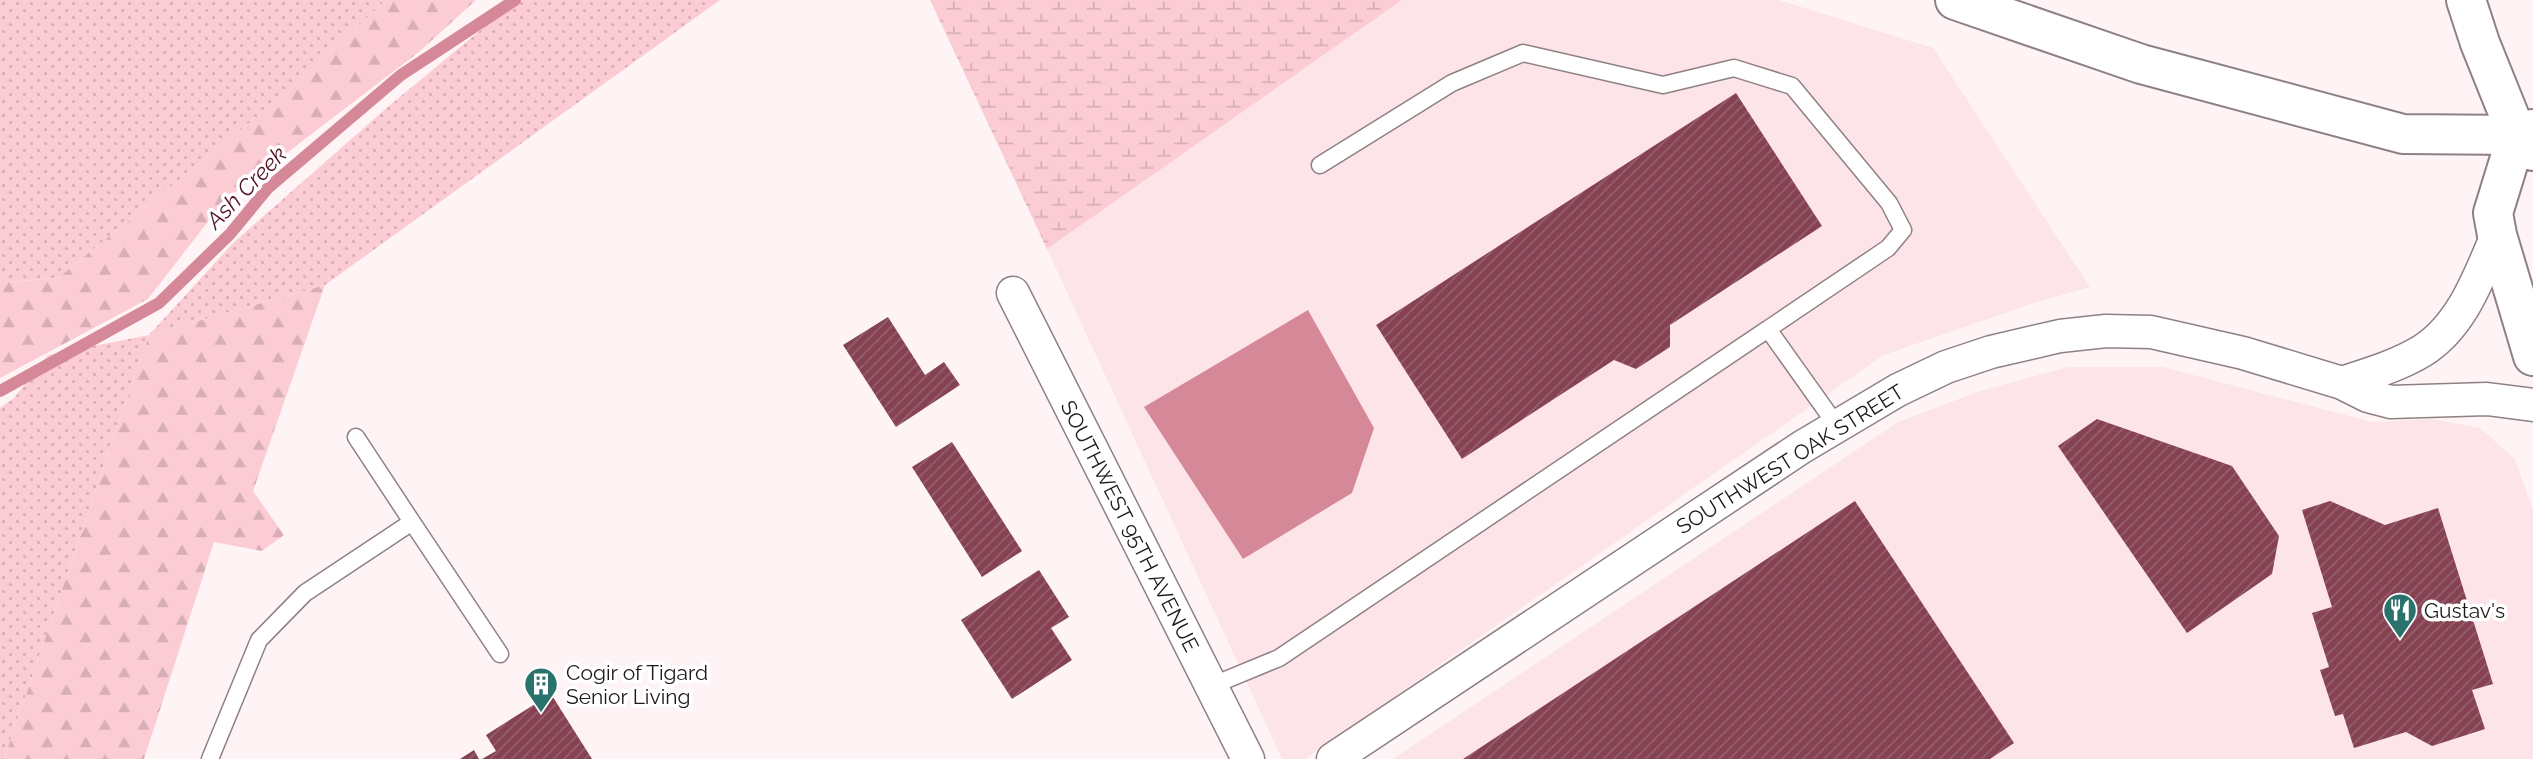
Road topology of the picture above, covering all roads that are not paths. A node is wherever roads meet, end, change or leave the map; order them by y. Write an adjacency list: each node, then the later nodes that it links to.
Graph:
1 (1955, 0): 3 (main road)
2 (2466, 0): 3 (main road)
3 (2528, 138): 5 (main road)
4 (1320, 165): 7 (lane)
5 (2497, 236): 8 (main road); 9 (street)
6 (1013, 293): 15 (street, SOUTHWEST 95TH AVENUE)
7 (1768, 328): 11 (lane); 15 (lane)
8 (2533, 356)
9 (2342, 383): 10 (street, SOUTHWEST OAK STREET); 11 (street, SOUTHWEST OAK STREET)
10 (2533, 405)
11 (1837, 426): 18 (street, SOUTHWEST OAK STREET)
12 (356, 437): 13 (lane)
13 (412, 522): 14 (lane); 16 (lane)
14 (500, 654)
15 (1211, 686): 17 (street, SOUTHWEST 95TH AVENUE)
16 (210, 759)
17 (1248, 759)
18 (1333, 759)

